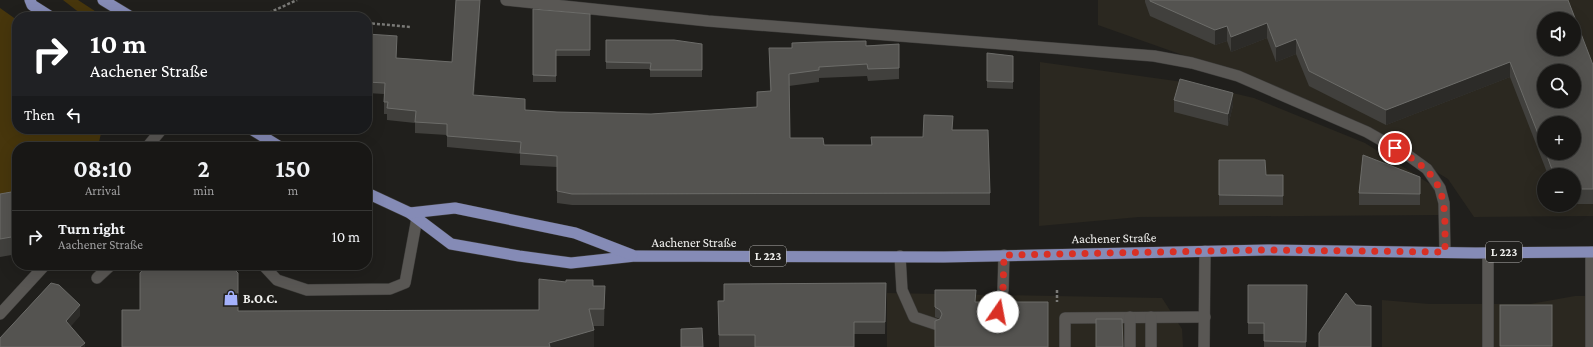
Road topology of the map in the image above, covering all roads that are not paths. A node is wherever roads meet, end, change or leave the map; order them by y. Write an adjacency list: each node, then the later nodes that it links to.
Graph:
1 (30, 0): 4 (main road)
2 (103, 0): 5 (main road)
3 (506, 0): 13 (street)
4 (43, 12)
5 (123, 12)
6 (158, 134): 8 (street)
7 (259, 134): 9 (main road)
8 (151, 142)
9 (272, 142)
10 (372, 196): 11 (main road, Aachener Straße / L 223)
11 (413, 216): 17 (main road, Aachener Straße / L 223); 17 (main road, Aachener Straße / L 223); 21 (street)
12 (1205, 251): 13 (main road, Aachener Straße / L 223); 16 (main road, Aachener Straße / L 223); 25 (street)
13 (1445, 252): 15 (main road, Aachener Straße / L 223)
14 (1592, 252): 15 (main road, Aachener Straße / L 223); 34 (street)
15 (1488, 253): 33 (street)
16 (1004, 255): 18 (main road, Aachener Straße / L 223); 23 (street)
17 (635, 256): 18 (main road, Aachener Straße / L 223)
18 (900, 256): 28 (street)
19 (40, 270): 24 (street)
20 (106, 270): 22 (street)
21 (268, 270)
22 (97, 278)
23 (998, 312)
24 (0, 314)
25 (1205, 316): 27 (street); 32 (street)
26 (1130, 317): 27 (street); 29 (street); 30 (street)
27 (1152, 317): 31 (street)
28 (935, 324)
29 (1065, 347)
30 (1130, 347)
31 (1151, 347)
32 (1204, 347)
33 (1488, 347)
34 (1591, 347)

